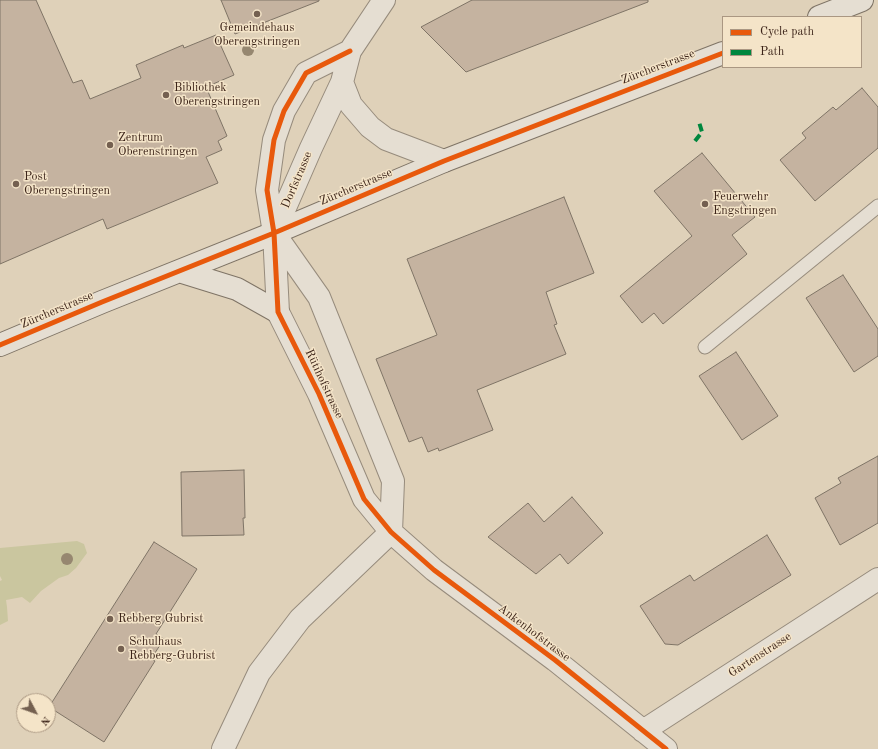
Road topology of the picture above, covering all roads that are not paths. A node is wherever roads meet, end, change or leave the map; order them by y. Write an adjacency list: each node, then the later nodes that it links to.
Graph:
1 (384, 0): 4 (street, Dorfstrasse)
2 (862, 0): 3 (street)
3 (822, 16)
4 (350, 51): 6 (street, Dorfstrasse); 9 (street, Dorfstrasse)
5 (722, 53): 7 (street, Zürcherstrasse)
6 (342, 82): 7 (street); 9 (street, Dorfstrasse)
7 (444, 161): 9 (street, Zürcherstrasse)
8 (878, 206): 13 (lane)
9 (274, 233): 10 (street, Zürcherstrasse); 11 (street, Rütihofstrasse); 14 (street)
10 (179, 271): 11 (street); 12 (street, Zürcherstrasse)
11 (278, 312): 14 (street, Rütihofstrasse)
12 (0, 345)
13 (705, 347)
14 (391, 532): 16 (street, Ankenhofstrasse); 17 (street)
15 (878, 579): 16 (street, Gartenstrasse)
16 (643, 731): 18 (street, Ankenhofstrasse)
17 (223, 749)
18 (666, 749)

